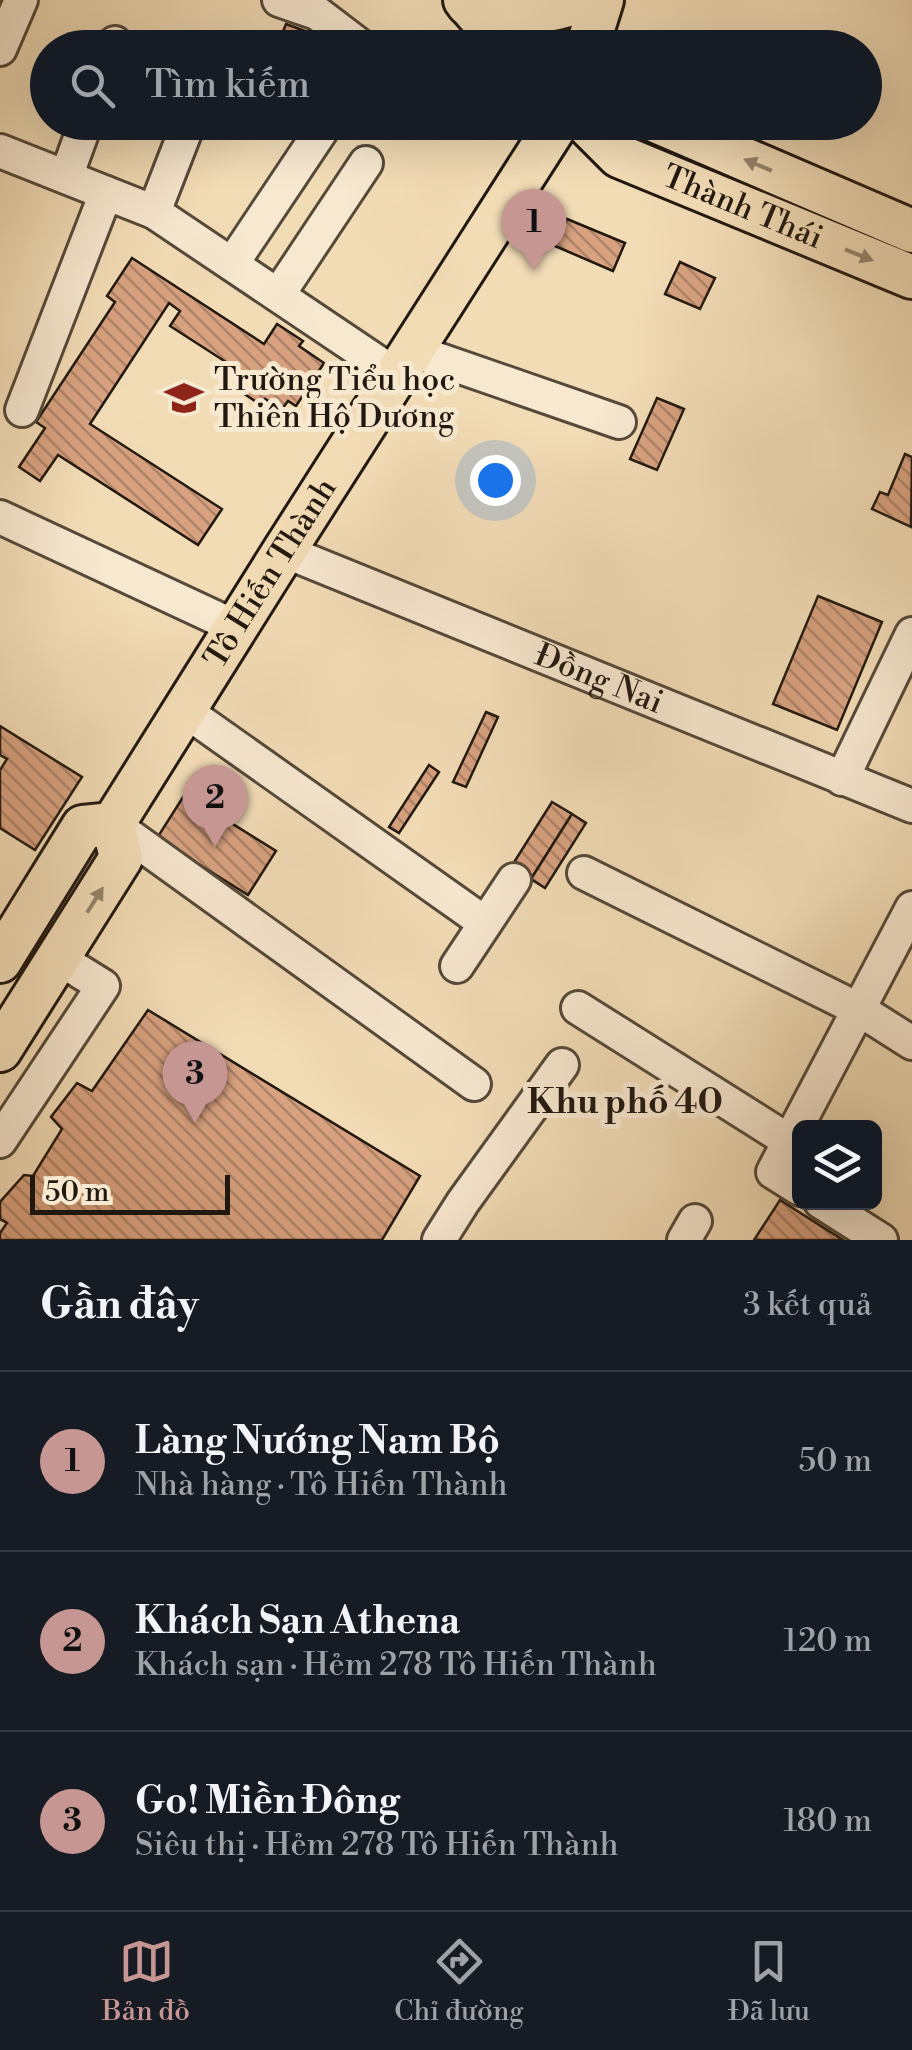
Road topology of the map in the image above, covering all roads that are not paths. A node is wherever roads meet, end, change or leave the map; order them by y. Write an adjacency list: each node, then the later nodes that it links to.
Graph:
1 (22, 0): 10 (street)
2 (279, 0): 6 (street)
3 (583, 0): 5 (main road)
4 (602, 0): 9 (main road)
5 (466, 2): 8 (main road)
6 (317, 4): 7 (street)
7 (344, 30)
8 (491, 30)
9 (593, 30)
10 (0, 49)
11 (79, 140): 19 (street)
12 (181, 140): 21 (street)
13 (314, 140): 23 (street)
14 (547, 140): 26 (main road, Tô Hiến Thành)
15 (603, 140): 24 (main road, Thành Thái, one-way to 24)
16 (700, 140): 22 (main road, Thành Thái, one-way to 16)
17 (3, 161): 19 (street)
18 (366, 162): 25 (street)
19 (66, 177): 20 (street)
20 (106, 192): 21 (street); 27 (street)
21 (154, 212): 23 (street)
22 (912, 231)
23 (232, 264): 25 (street)
24 (912, 277)
25 (278, 295): 26 (street)
26 (406, 363): 28 (street); 30 (main road, Tô Hiến Thành)
27 (22, 410)
28 (619, 422)
29 (0, 517): 31 (street)
30 (284, 551): 31 (main road, Tô Hiến Thành); 34 (street, Đồng Nai)
31 (238, 628): 33 (main road, Tô Hiến Thành)
32 (912, 634): 34 (street)
33 (184, 710): 36 (main road, Tô Hiến Thành); 40 (street)
34 (842, 779): 35 (street, Đồng Nai)
35 (912, 806)
36 (113, 824): 41 (main road, one-way to 36); 42 (main road); 50 (street)
37 (584, 873): 46 (street)
38 (514, 880): 40 (street)
39 (912, 908): 46 (street)
40 (486, 924): 43 (street)
41 (58, 958): 44 (main road); 51 (street)
42 (0, 961)
43 (457, 966)
44 (12, 1005): 48 (main road)
45 (578, 1008): 52 (street)
46 (860, 1010): 47 (street); 52 (street)
47 (912, 1042)
48 (0, 1050)
49 (562, 1065): 55 (street)
50 (474, 1084)
51 (4, 1127)
52 (790, 1141): 53 (street)
53 (786, 1180)
54 (834, 1210): 56 (street)
55 (439, 1240)
56 (881, 1240)

